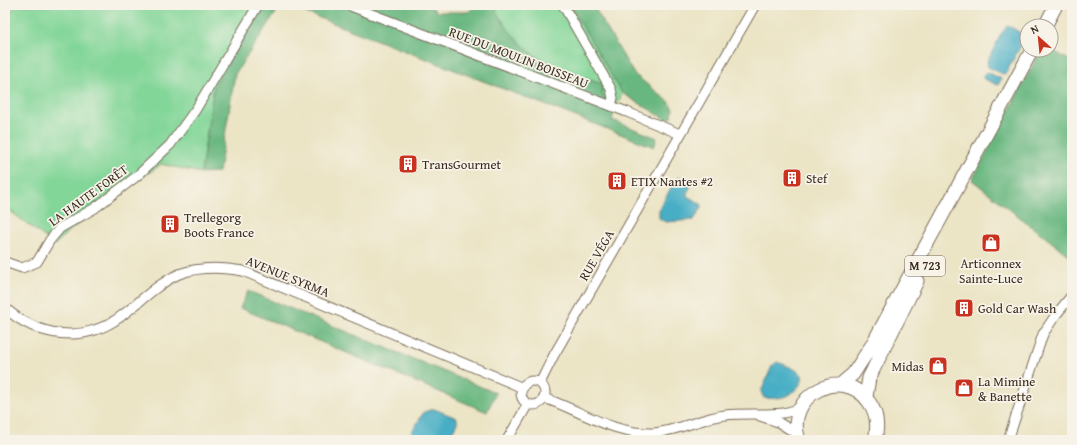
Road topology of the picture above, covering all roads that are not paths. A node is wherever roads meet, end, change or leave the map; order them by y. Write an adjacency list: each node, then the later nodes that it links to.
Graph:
1 (258, 5): 11 (street, LA HAUTE FORÊT)
2 (348, 5): 8 (street, RUE DU MOULIN BOISSEAU)
3 (563, 5): 8 (street)
4 (755, 5): 10 (street, RUE VÉGA)
5 (1056, 5): 6 (main road)
6 (1049, 18)
7 (1028, 58): 9 (main road, M 723)
8 (611, 106): 10 (street, RUE DU MOULIN BOISSEAU)
9 (986, 135): 15 (main road, M 723); 17 (main road, M 723)
10 (678, 138): 14 (street, RUE VÉGA)
11 (5, 262)
12 (1072, 295): 25 (street)
13 (5, 308): 16 (street, AVENUE SYRMA)
14 (540, 383): 16 (street); 18 (street)
15 (840, 385): 17 (main road); 20 (main road)
16 (523, 388): 19 (street)
17 (866, 397): 23 (main road)
18 (544, 398): 19 (street); 21 (street)
19 (528, 404): 24 (street)
20 (800, 408): 21 (street); 22 (main road)
21 (751, 413): 22 (street)
22 (798, 437)
23 (878, 437)
24 (507, 440)
25 (1008, 440)

